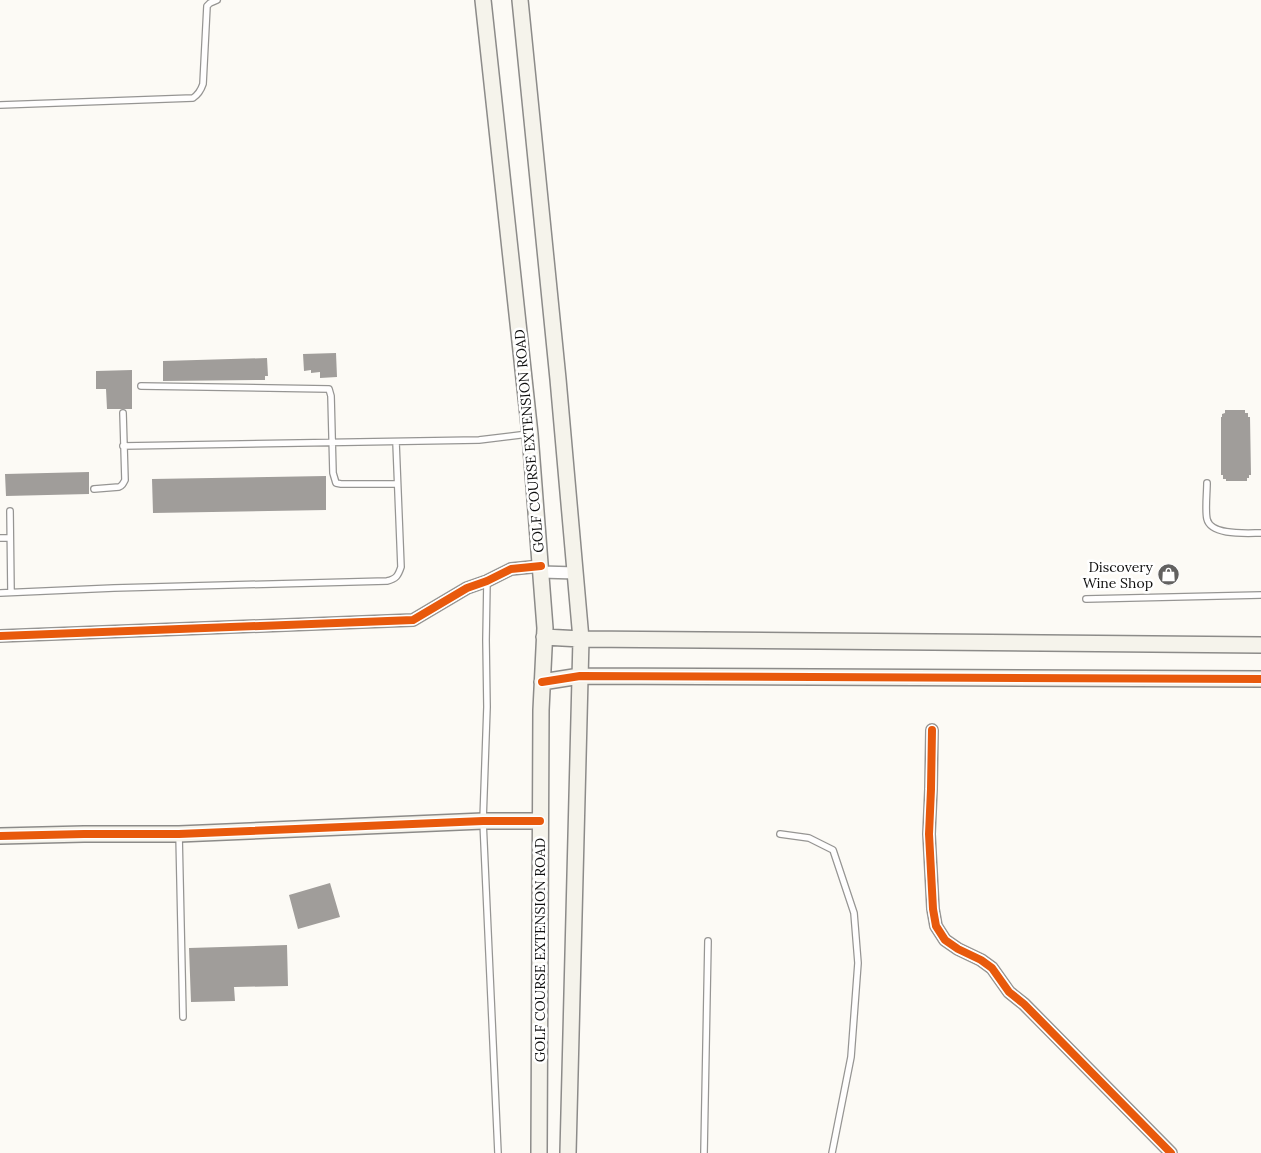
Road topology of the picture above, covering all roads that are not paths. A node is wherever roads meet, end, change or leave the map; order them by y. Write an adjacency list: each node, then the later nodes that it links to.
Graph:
1 (216, 0): 4 (lane)
2 (483, 0): 7 (main road, GOLF COURSE EXTENSION ROAD)
3 (520, 0): 19 (main road)
4 (0, 105)
5 (141, 386): 9 (lane)
6 (123, 413): 10 (lane)
7 (530, 434): 8 (lane); 18 (main road, GOLF COURSE EXTENSION ROAD)
8 (396, 442): 9 (lane); 12 (lane)
9 (333, 443): 10 (lane); 12 (lane)
10 (123, 446): 13 (lane)
11 (1207, 483): 15 (lane)
12 (397, 484): 21 (lane)
13 (94, 489)
14 (10, 511): 17 (lane)
15 (1261, 533)
16 (0, 538): 17 (lane)
17 (10, 538): 21 (lane)
18 (541, 569): 19 (street); 20 (street); 26 (main road, GOLF COURSE EXTENSION ROAD)
19 (576, 574): 27 (main road)
20 (487, 581): 25 (street); 33 (lane)
21 (11, 592): 22 (lane)
22 (0, 593)
23 (1261, 595): 24 (lane)
24 (1086, 599)
25 (0, 636)
26 (544, 636): 27 (main road); 31 (main road, GOLF COURSE EXTENSION ROAD)
27 (580, 639): 28 (main road); 29 (main road)
28 (1261, 645)
29 (580, 676): 30 (main road); 31 (main road); 42 (main road)
30 (1261, 679)
31 (542, 682): 34 (main road, GOLF COURSE EXTENSION ROAD)
32 (932, 730): 45 (street)
33 (483, 821): 34 (main road); 35 (main road); 40 (lane)
34 (540, 821): 41 (main road, GOLF COURSE EXTENSION ROAD)
35 (180, 834): 37 (main road); 39 (lane)
36 (780, 834): 44 (lane)
37 (0, 836)
38 (708, 941): 43 (lane)
39 (183, 1017)
40 (498, 1153)
41 (539, 1153)
42 (568, 1153)
43 (704, 1153)
44 (832, 1153)
45 (1171, 1153)

